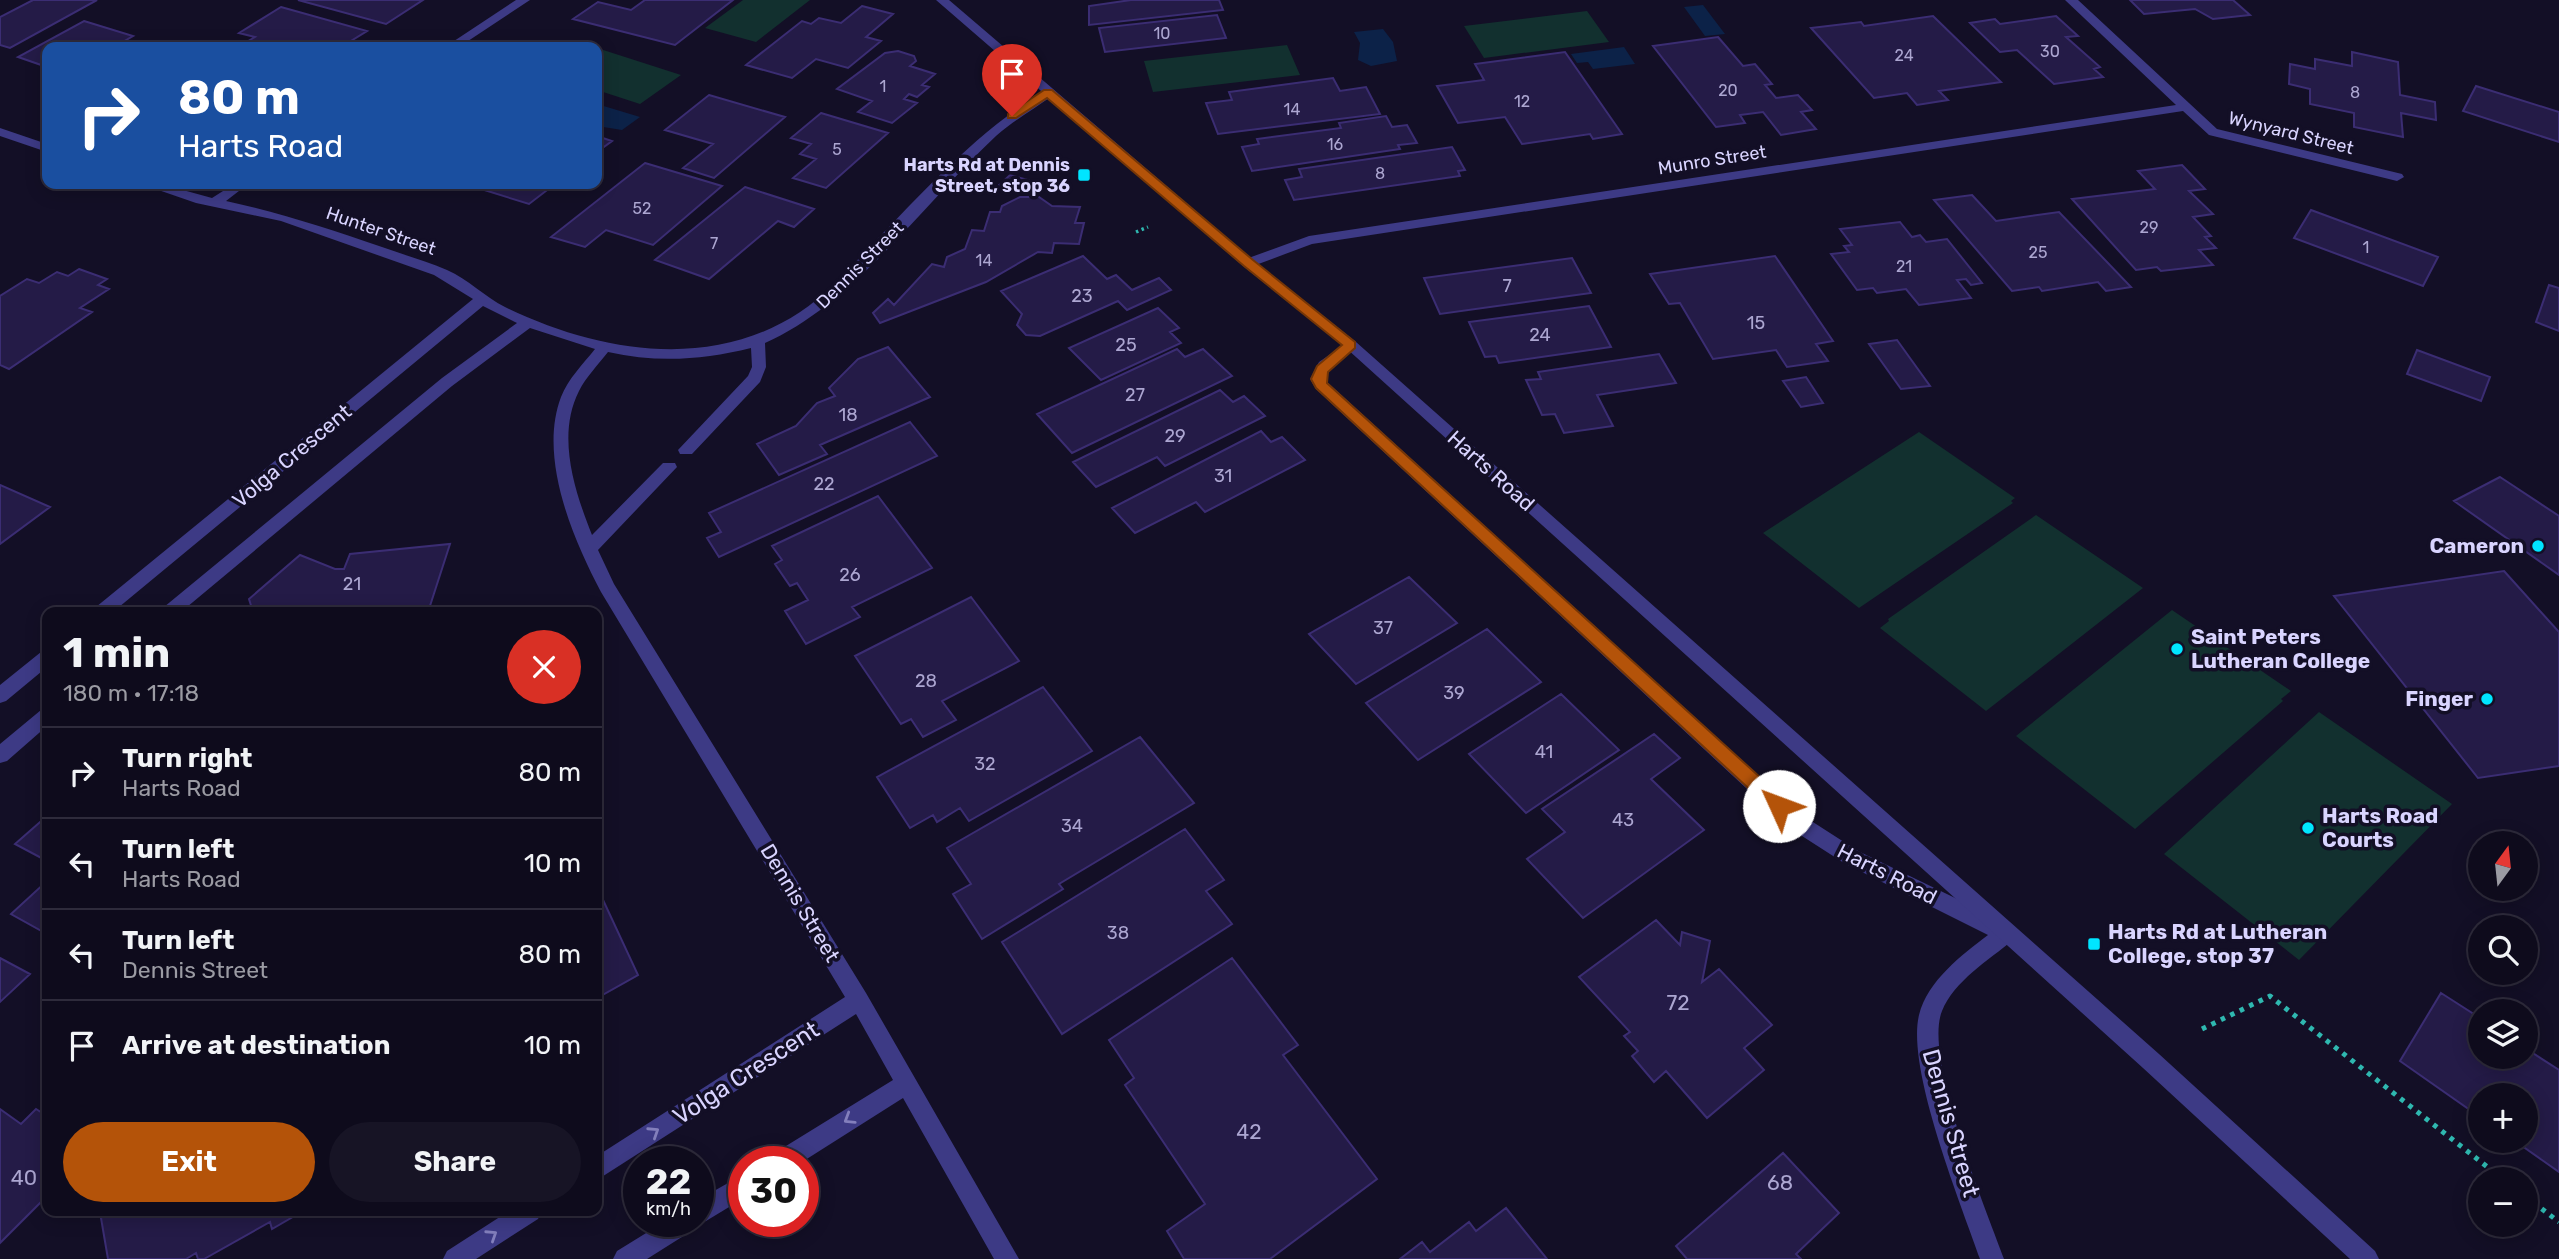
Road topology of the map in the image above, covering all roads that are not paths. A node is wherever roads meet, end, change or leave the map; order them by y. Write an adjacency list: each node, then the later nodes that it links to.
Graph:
1 (524, 0): 4 (street)
2 (943, 0): 5 (street, Harts Road)
3 (2071, 0): 6 (street, Wynyard Street)
4 (459, 42)
5 (1048, 93): 13 (street, Harts Road); 16 (street, Dennis Street)
6 (2186, 107): 9 (street, Wynyard Street); 13 (street, Munro Street)
7 (0, 132): 8 (street)
8 (42, 146)
9 (2397, 177)
10 (165, 189): 12 (street, Hunter Street)
11 (235, 189): 12 (street)
12 (214, 203): 14 (street, Hunter Street)
13 (1248, 263): 18 (street, Harts Road)
14 (482, 299): 15 (street, Hunter Street); 22 (street, Volga Crescent)
15 (528, 321): 17 (street, Hunter Street); 23 (street, Volga Crescent)
16 (758, 342): 17 (street, Dennis Street); 19 (street)
17 (597, 345): 21 (street, Dennis Street)
18 (1351, 345): 28 (street, Harts Road); 28 (street, Harts Road)
19 (686, 450)
20 (669, 467): 21 (street)
21 (588, 550): 29 (street, Dennis Street)
22 (108, 607)
23 (176, 607)
24 (42, 661): 25 (street)
25 (0, 696)
26 (42, 719): 27 (street)
27 (0, 755)
28 (2006, 933): 38 (street, Dennis Street); 39 (street, Harts Road)
29 (859, 1000): 30 (street, Dennis Street); 32 (street, Volga Crescent, one-way to 29)
30 (907, 1083): 31 (street, one-way to 31); 37 (street, Dennis Street)
31 (807, 1146)
32 (602, 1165)
33 (522, 1216): 35 (street, one-way to 33)
34 (661, 1237): 36 (street)
35 (455, 1259)
36 (625, 1259)
37 (1007, 1259)
38 (1992, 1259)
39 (2367, 1259)

